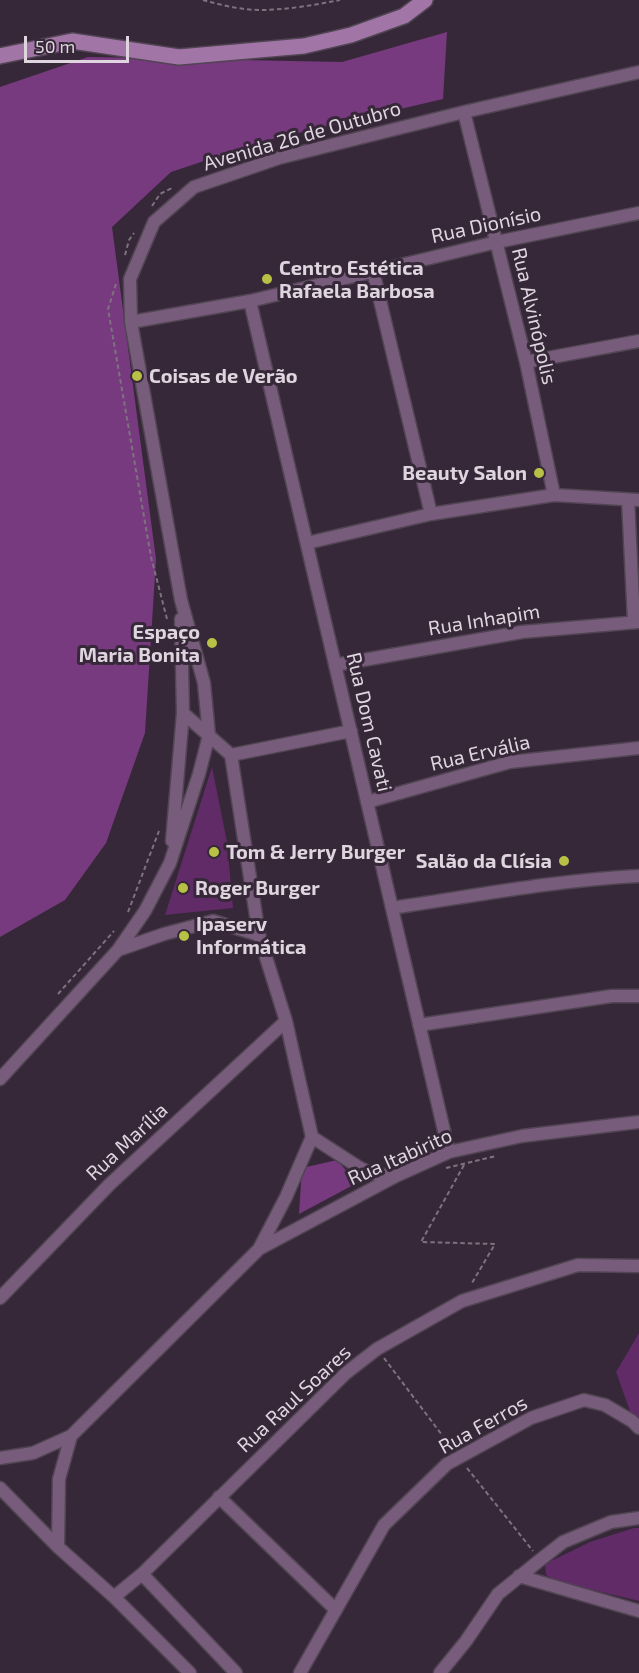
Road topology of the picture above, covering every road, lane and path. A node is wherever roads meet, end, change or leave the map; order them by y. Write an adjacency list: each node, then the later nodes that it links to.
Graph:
1 (203, 0): 2 (path)
2 (340, 0)
3 (425, 0): 4 (main road)
4 (0, 56)
5 (639, 72): 6 (street, Avenida 26 de Outubro)
6 (464, 112): 8 (street, Rua Alvinópolis); 11 (street, Avenida 26 de Outubro)
7 (639, 213): 8 (street, Rua Dionísio)
8 (497, 242): 9 (street, Rua Dionísio); 13 (street, Rua Alvinópolis)
9 (373, 271): 10 (street, Rua Dionísio); 16 (street)
10 (250, 301): 11 (street, Rua Dionísio); 17 (street, Rua Dom Cavati)
11 (131, 322): 18 (street, Avenida 26 de Outubro)
12 (639, 341): 13 (street)
13 (526, 362): 14 (street, Rua Alvinópolis)
14 (554, 495): 15 (street); 16 (street)
15 (634, 500): 19 (street)
16 (431, 514): 17 (street)
17 (307, 543): 20 (street, Rua Dom Cavati)
18 (181, 600): 21 (street, Avenida 26 de Outubro); 23 (street, Avenida 26 de Outubro)
19 (636, 621): 20 (street, Rua Inhapim)
20 (335, 665): 22 (street, Rua Dom Cavati)
21 (183, 713): 23 (street); 27 (street, Avenida 26 de Outubro)
22 (351, 730): 25 (street); 26 (street, Rua Dom Cavati)
23 (209, 735): 25 (street); 27 (street, Avenida 26 de Outubro)
24 (639, 748): 26 (street, Rua Ervália)
25 (231, 755): 30 (street)
26 (367, 802): 29 (street, Rua Dom Cavati)
27 (170, 863): 31 (street, Avenida 26 de Outubro)
28 (639, 876): 29 (street)
29 (392, 908): 34 (street, Rua Dom Cavati)
30 (259, 935): 31 (street); 33 (street)
31 (118, 950): 35 (street, Avenida 26 de Outubro)
32 (639, 996): 34 (street)
33 (286, 1021): 37 (street); 46 (street, Rua Marília)
34 (420, 1025): 39 (street, Rua Dom Cavati)
35 (0, 1079)
36 (639, 1122): 38 (street, Rua Itabirito)
37 (312, 1137): 43 (street); 44 (street, Rua Itabirito)
38 (474, 1147): 39 (street, Rua Itabirito); 41 (path)
39 (449, 1152): 43 (street, Rua Itabirito)
40 (496, 1156): 41 (path)
41 (464, 1164): 42 (path); 47 (path)
42 (441, 1170)
43 (396, 1176): 44 (street, Rua Itabirito)
44 (259, 1249): 50 (street, Rua Itabirito)
45 (639, 1266): 47 (street, Rua Raul Soares)
46 (0, 1298)
47 (462, 1301): 48 (street, Rua Raul Soares)
48 (377, 1349): 52 (path); 54 (street, Rua Raul Soares)
49 (639, 1428): 52 (street, Rua Ferros)
50 (71, 1436): 51 (street, Rua Itabirito); 56 (street, Rua Itabirito)
51 (0, 1458)
52 (459, 1458): 57 (path); 61 (street, Rua Ferros)
53 (0, 1488): 56 (street)
54 (219, 1497): 58 (street, Rua Raul Soares); 61 (street)
55 (639, 1518): 57 (street)
56 (58, 1546): 60 (street)
57 (540, 1560): 59 (street)
58 (142, 1574): 60 (street, Rua Raul Soares); 64 (street)
59 (519, 1576): 62 (street); 66 (street)
60 (114, 1597): 63 (street)
61 (336, 1610): 65 (street, Rua Ferros)
62 (639, 1611)
63 (190, 1673)
64 (236, 1673)
65 (300, 1673)
66 (440, 1673)

